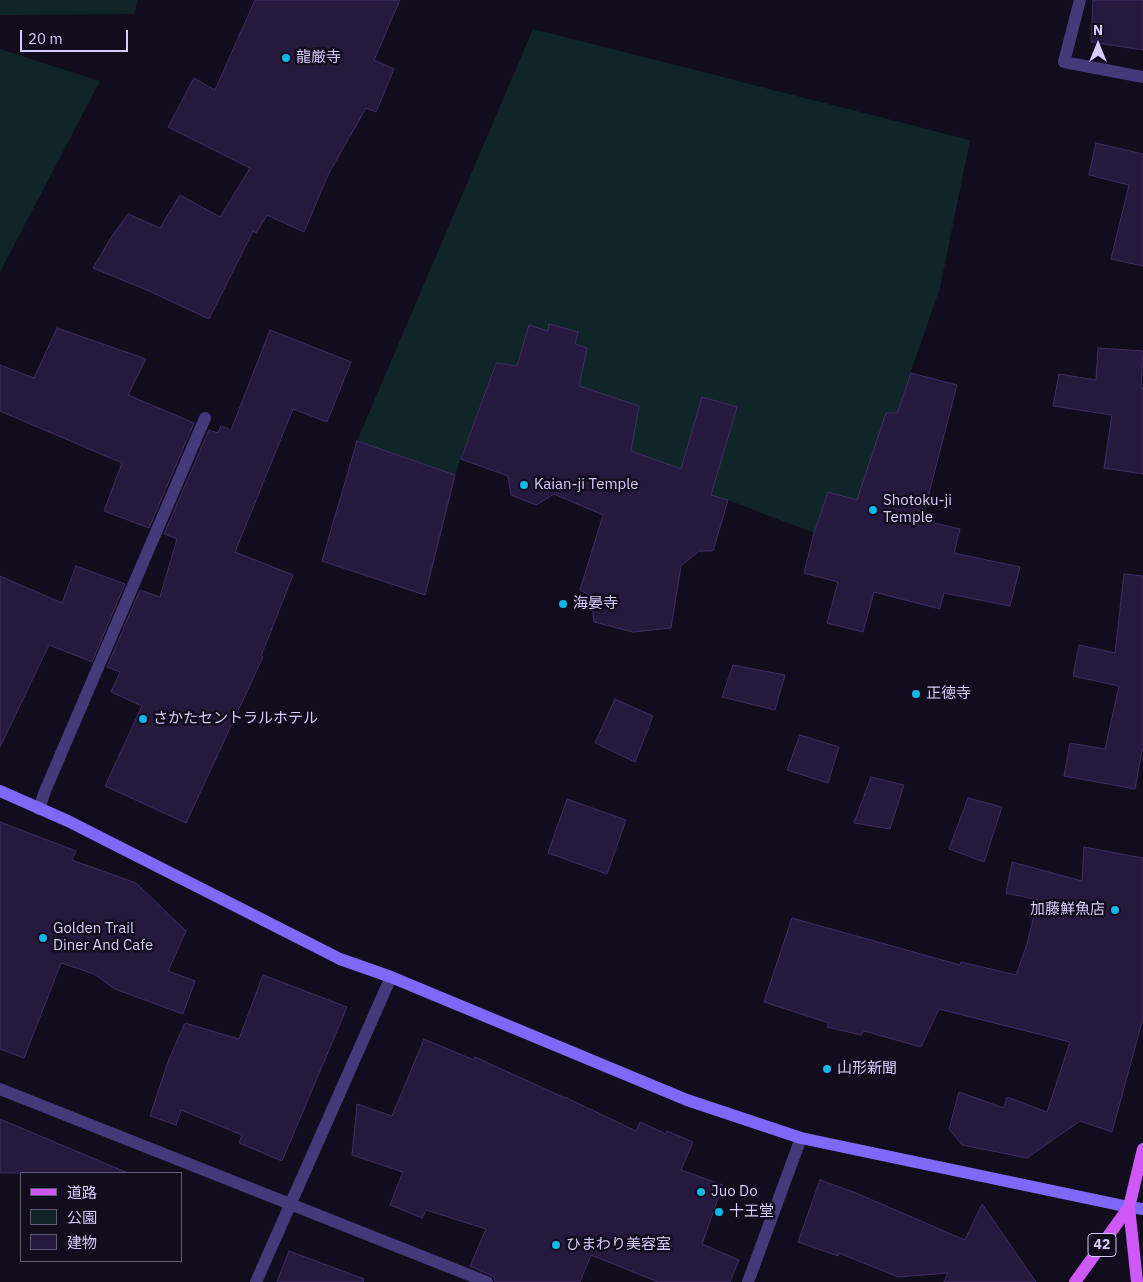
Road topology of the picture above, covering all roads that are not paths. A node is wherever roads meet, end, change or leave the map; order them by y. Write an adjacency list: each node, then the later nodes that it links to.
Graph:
1 (1080, 0): 2 (street)
2 (1143, 77)
3 (205, 418): 5 (street)
4 (0, 791): 5 (street)
5 (39, 809): 6 (street)
6 (391, 976): 8 (street); 10 (street)
7 (0, 1089): 10 (street)
8 (801, 1138): 11 (street); 15 (street)
9 (1143, 1149): 11 (main road, 42)
10 (290, 1204): 13 (street); 14 (street)
11 (1129, 1207): 12 (street); 16 (main road, 42); 17 (main road, 42)
12 (1143, 1209)
13 (256, 1282)
14 (487, 1282)
15 (748, 1282)
16 (1075, 1282)
17 (1137, 1282)

